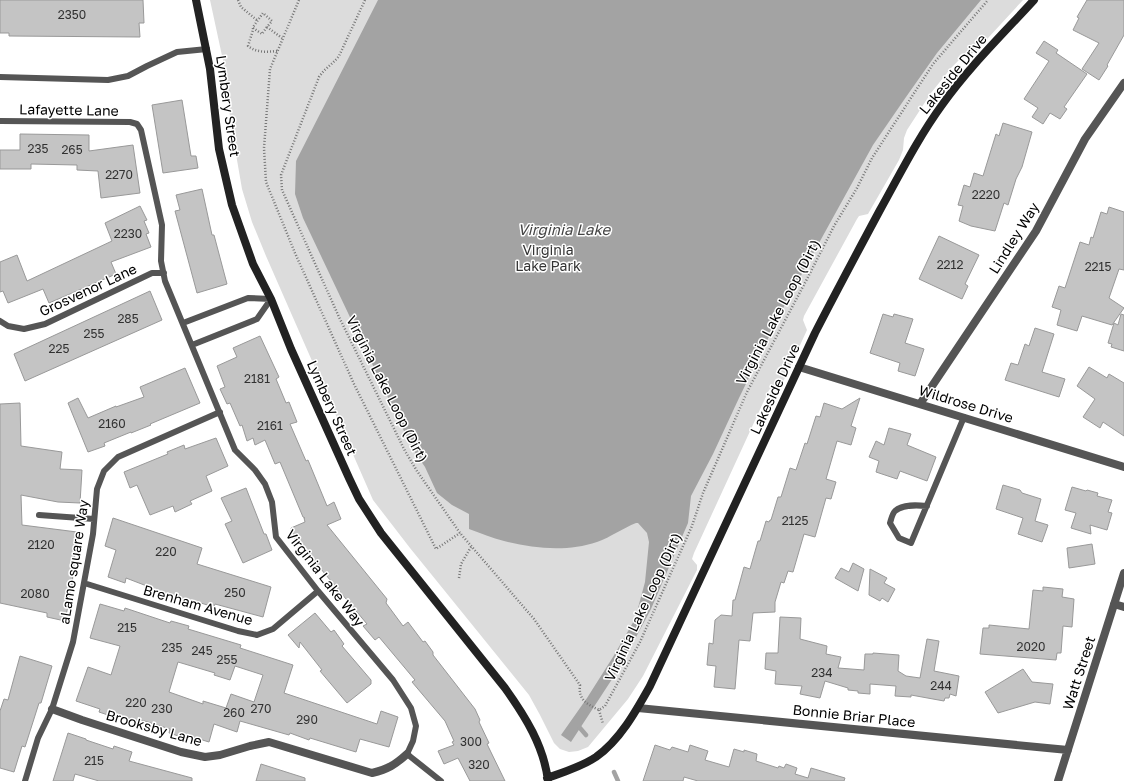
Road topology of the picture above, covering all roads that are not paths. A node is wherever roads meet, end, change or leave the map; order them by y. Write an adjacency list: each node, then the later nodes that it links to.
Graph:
1 (196, 0): 3 (street, Lymbery Street)
2 (1034, 0): 13 (street, Lakeside Drive)
3 (207, 49): 4 (lane); 9 (street, Lymbery Street)
4 (0, 77)
5 (1124, 83): 14 (street, Lindley Way)
6 (0, 121): 7 (lane, Lafayette Lane)
7 (136, 124): 8 (lane, Virginia Lake Way)
8 (164, 273): 10 (lane, Grosvenor Lane); 11 (lane, Virginia Lake Way)
9 (270, 299): 11 (lane); 12 (lane); 30 (street, Lymbery Street)
10 (0, 321)
11 (183, 323): 12 (lane, Virginia Lake Way)
12 (192, 345): 15 (lane, Virginia Lake Way)
13 (800, 367): 14 (street, Wildrose Drive); 26 (street, Lakeside Drive)
14 (920, 404): 16 (street, Wildrose Drive)
15 (220, 412): 20 (lane, aLamo square Way); 23 (lane, Virginia Lake Way)
16 (964, 417): 17 (street, Wildrose Drive); 18 (lane)
17 (1124, 466)
18 (927, 506): 18 (lane)
19 (39, 515): 20 (lane)
20 (94, 519): 22 (lane, aLamo square Way)
21 (1124, 573): 24 (street, Watt Street)
22 (84, 583): 23 (lane, Brenham Avenue); 27 (lane, aLamo square Way)
23 (318, 592): 29 (lane, Virginia Lake Way)
24 (1114, 604): 25 (street); 28 (street, Watt Street)
25 (1124, 606)
26 (638, 708): 28 (street, Bonnie Briar Place); 30 (street, Lakeside Drive)
27 (52, 709): 29 (street, Brooksby Lane); 31 (lane, aLamo square Way)
28 (1068, 750): 33 (street, Watt Street)
29 (407, 754): 32 (lane)
30 (548, 779)
31 (25, 781)
32 (440, 781)
33 (1058, 781)

